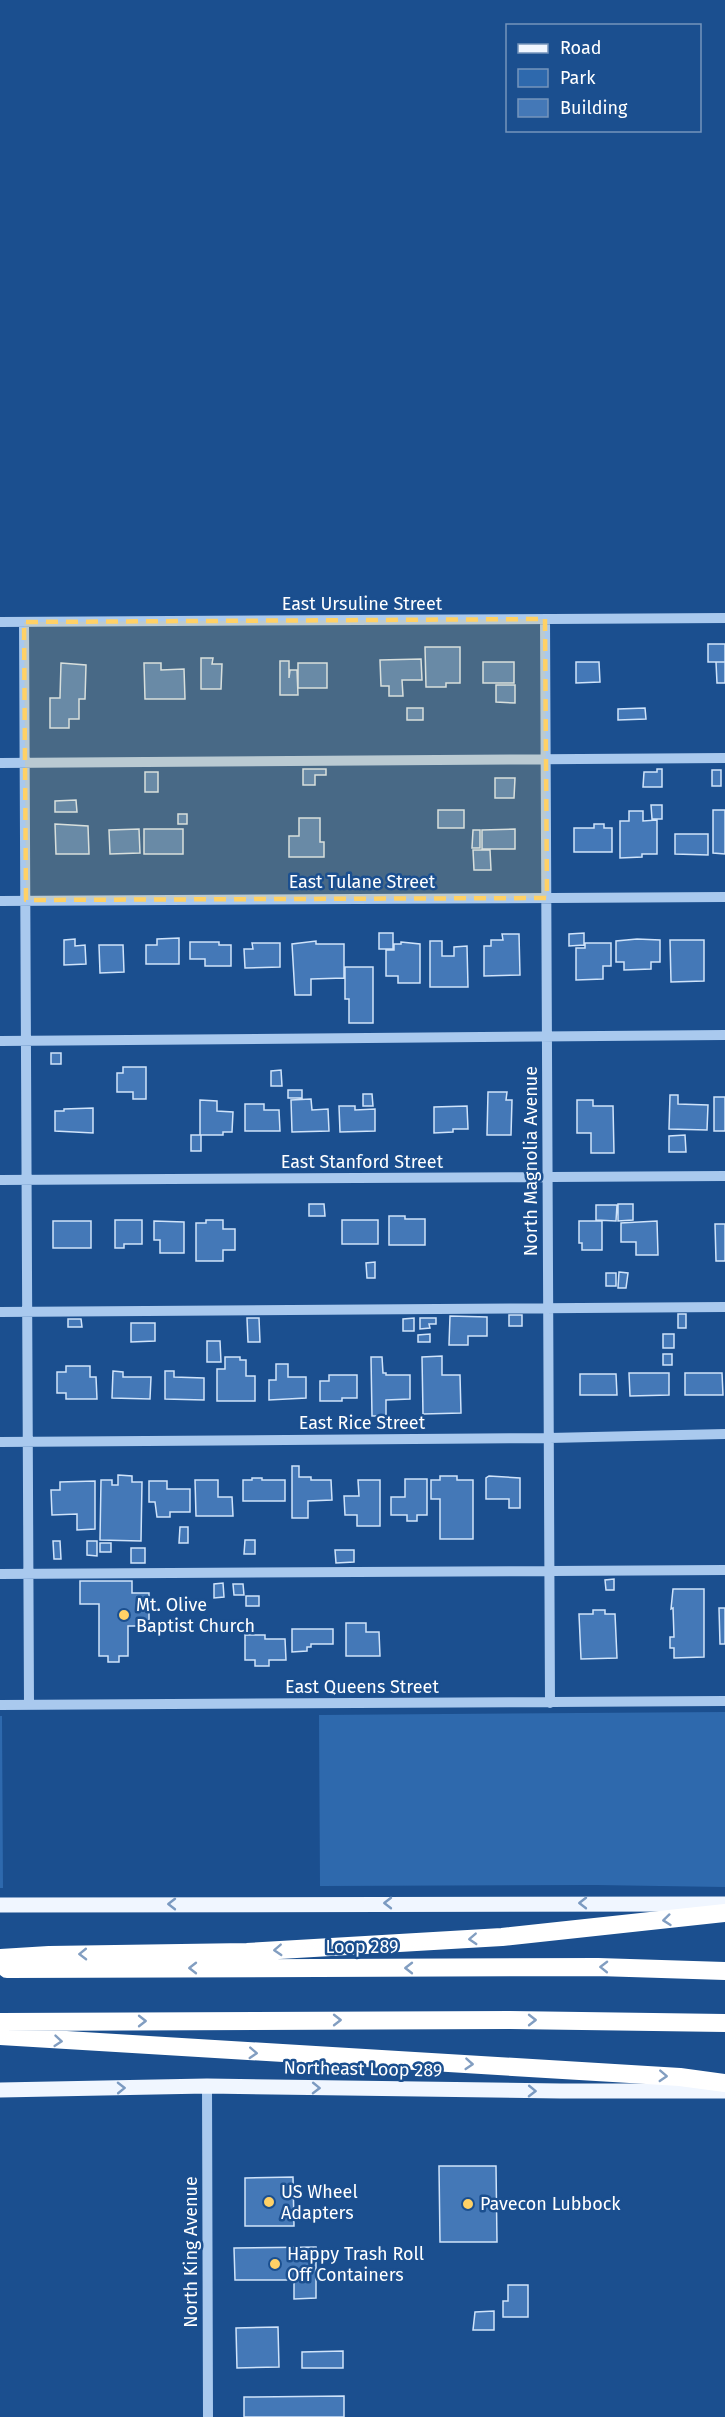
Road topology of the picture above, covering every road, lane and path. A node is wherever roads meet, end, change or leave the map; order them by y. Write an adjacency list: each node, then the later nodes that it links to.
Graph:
1 (725, 618): 2 (street, East Ursuline Street)
2 (545, 619): 4 (street, East Ursuline Street); 6 (street, North Magnolia Avenue)
3 (0, 622): 4 (street, East Ursuline Street)
4 (24, 622): 8 (street)
5 (725, 758): 6 (street)
6 (546, 759): 8 (street); 10 (street, North Magnolia Avenue)
7 (0, 763): 8 (street)
8 (25, 763): 11 (street)
9 (725, 897): 10 (street, East Tulane Street)
10 (547, 898): 11 (street, East Tulane Street); 13 (street, North Magnolia Avenue)
11 (26, 900): 12 (street, East Tulane Street); 16 (street)
12 (0, 901)
13 (547, 1035): 14 (street); 16 (street); 18 (street, North Magnolia Avenue)
14 (725, 1035)
15 (0, 1041): 16 (street)
16 (26, 1041): 20 (street)
17 (725, 1176): 18 (street, East Stanford Street)
18 (548, 1177): 20 (street, East Stanford Street); 22 (street, North Magnolia Avenue)
19 (0, 1180): 20 (street, East Stanford Street)
20 (27, 1180): 24 (street)
21 (725, 1307): 22 (street)
22 (549, 1309): 24 (street); 26 (street, North Magnolia Avenue)
23 (0, 1312): 24 (street)
24 (27, 1312): 28 (street)
25 (725, 1434): 26 (street, East Rice Street)
26 (549, 1438): 28 (street, East Rice Street); 30 (street, North Magnolia Avenue)
27 (0, 1442): 28 (street, East Rice Street)
28 (28, 1442): 32 (street)
29 (725, 1570): 30 (street)
30 (550, 1571): 32 (street); 34 (street, North Magnolia Avenue)
31 (0, 1574): 32 (street)
32 (28, 1574): 36 (street)
33 (725, 1701): 34 (street, East Queens Street)
34 (550, 1703): 36 (street, East Queens Street)
35 (0, 1705): 36 (street, East Queens Street)
36 (29, 1705)
37 (725, 1904): 38 (main road, one-way to 38)
38 (0, 1905)
39 (725, 1913): 40 (highway, one-way to 40)
40 (0, 1958)
41 (0, 1969): 42 (highway, Loop 289, one-way to 41)
42 (725, 1971)
43 (0, 2022): 44 (highway, one-way to 44)
44 (725, 2023)
45 (0, 2036): 46 (highway, one-way to 46)
46 (725, 2083)
47 (207, 2086): 48 (main road, Northeast Loop 289, one-way to 47); 49 (main road, Northeast Loop 289, one-way to 49); 50 (street, North King Avenue)
48 (0, 2090)
49 (725, 2091)
50 (208, 2417)

